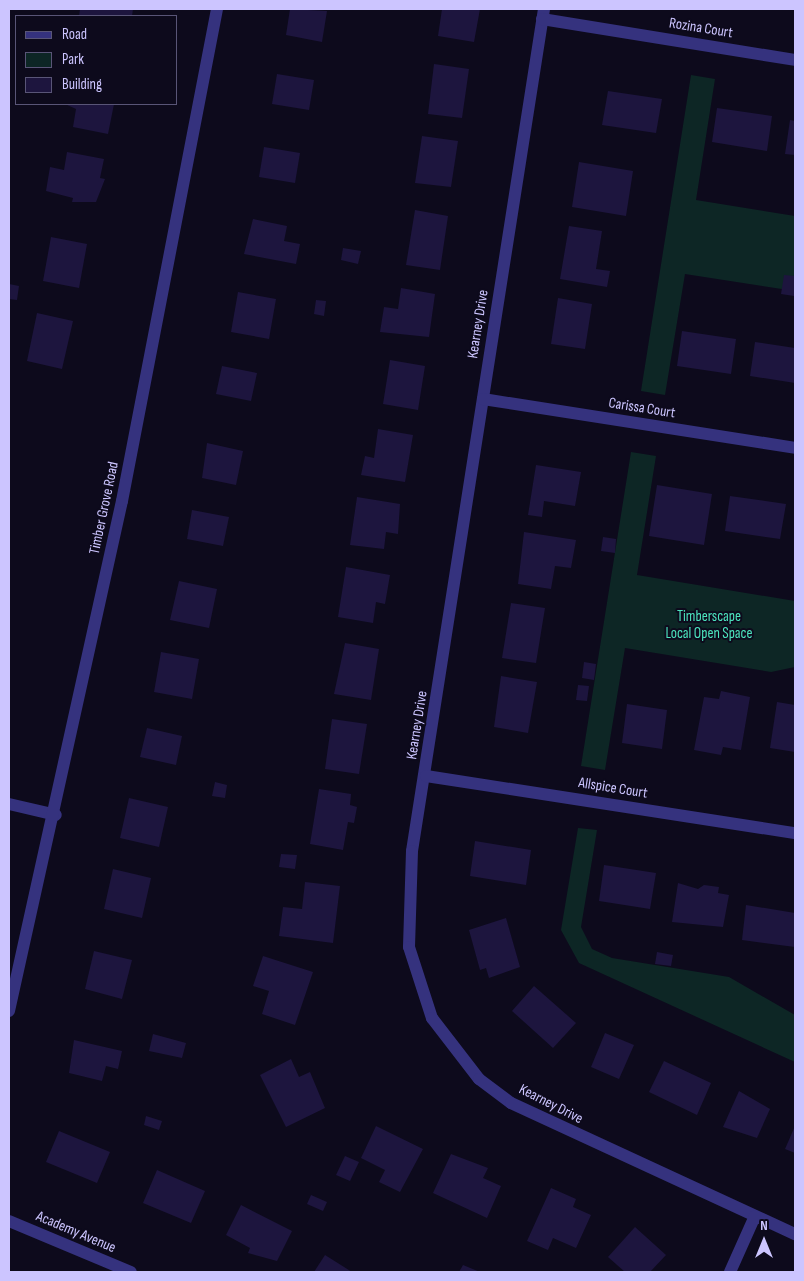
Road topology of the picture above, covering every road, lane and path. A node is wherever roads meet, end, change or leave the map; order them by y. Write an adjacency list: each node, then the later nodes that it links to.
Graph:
1 (216, 9): 8 (street, Timber Grove Road)
2 (543, 14): 3 (street, Rozina Court); 4 (street, Kearney Drive)
3 (795, 60)
4 (483, 399): 5 (street, Carissa Court); 6 (street, Kearney Drive)
5 (795, 448)
6 (426, 776): 9 (street, Allspice Court); 11 (street, Kearney Drive)
7 (9, 804): 8 (street)
8 (56, 815): 10 (street, Timber Grove Road)
9 (795, 833)
10 (9, 1011)
11 (755, 1216): 13 (street, Kearney Drive); 15 (street)
12 (9, 1221): 14 (street, Academy Avenue)
13 (795, 1234)
14 (130, 1272)
15 (730, 1272)

